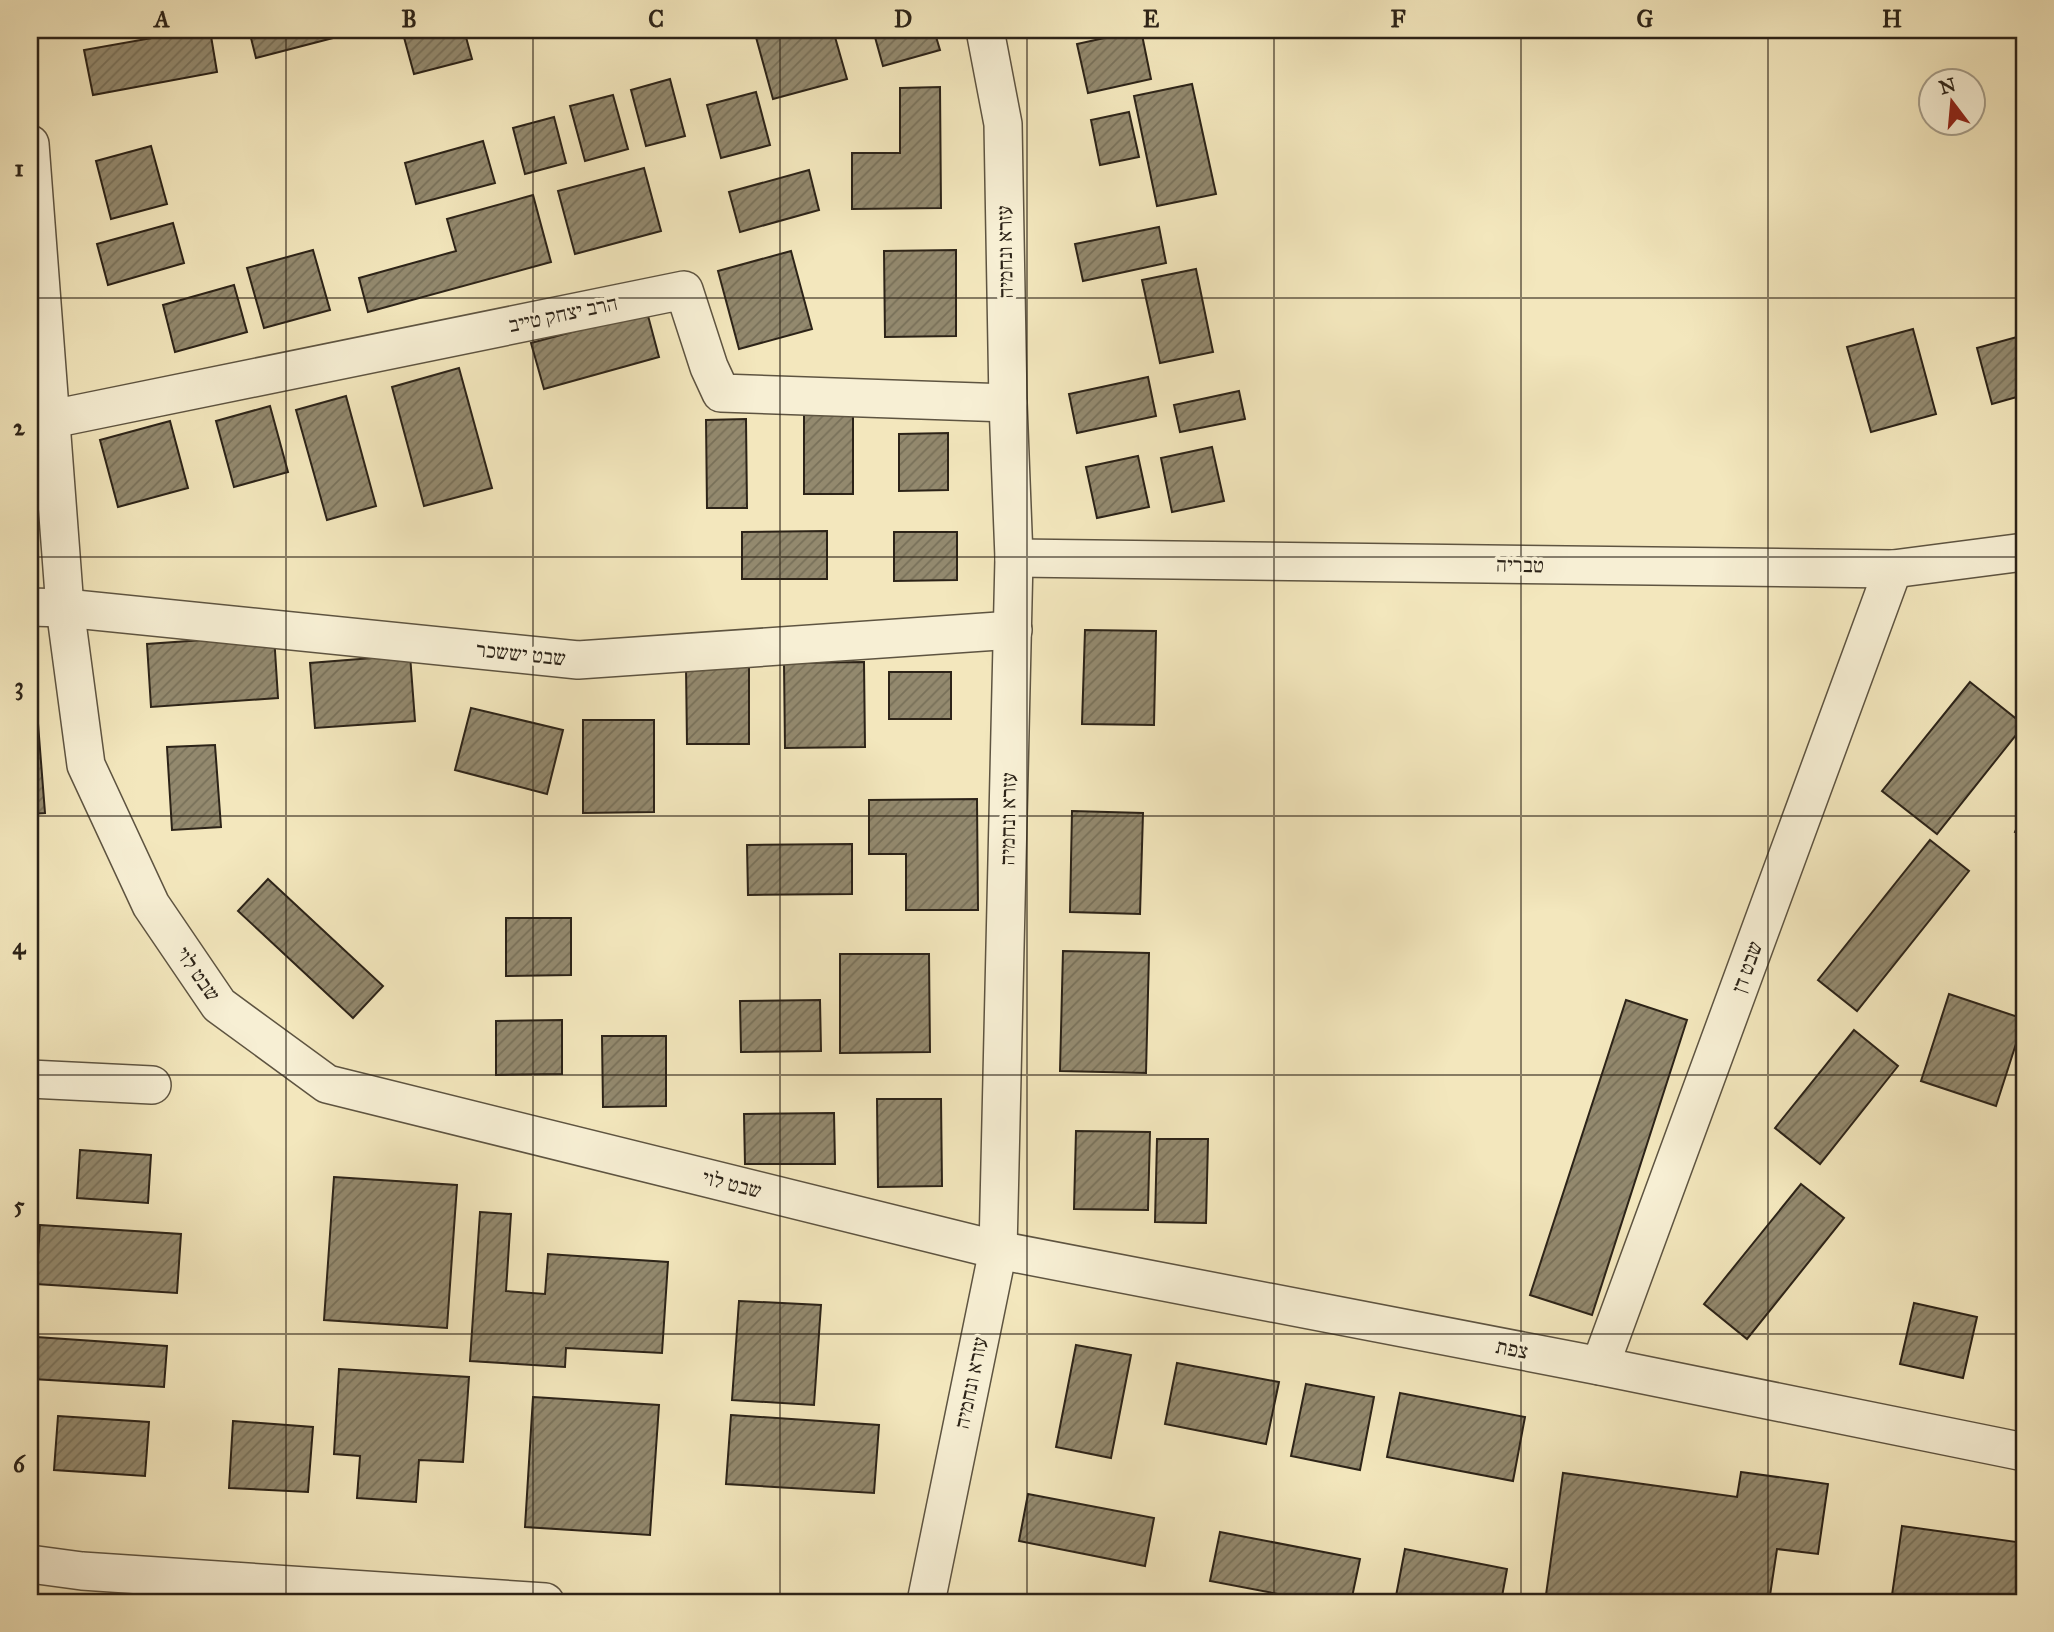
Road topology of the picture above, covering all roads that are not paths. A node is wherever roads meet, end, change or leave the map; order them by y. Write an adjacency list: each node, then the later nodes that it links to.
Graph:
1 (985, 30): 3 (street, עזרא ונחמיה)
2 (30, 144): 4 (street, שבט לוי)
3 (1008, 403): 4 (street, הרב יצחק טייב); 6 (street, עזרא ונחמיה)
4 (52, 418): 8 (street, שבט לוי)
5 (2024, 552): 7 (street, טבריה)
6 (1014, 558): 7 (street, טבריה); 9 (street, עזרא ונחמיה)
7 (1893, 569): 13 (street, שבט דן)
8 (48, 607): 9 (street, שבט יששכר); 12 (street, שבט לוי)
9 (1013, 630): 12 (street, עזרא ונחמיה)
10 (30, 1079): 11 (street)
11 (152, 1085)
12 (998, 1250): 13 (street, צפת); 17 (street, עזרא ונחמיה)
13 (1600, 1366): 14 (street, צפת)
14 (2024, 1452)
15 (30, 1564): 16 (street)
16 (545, 1602)
17 (926, 1602)

